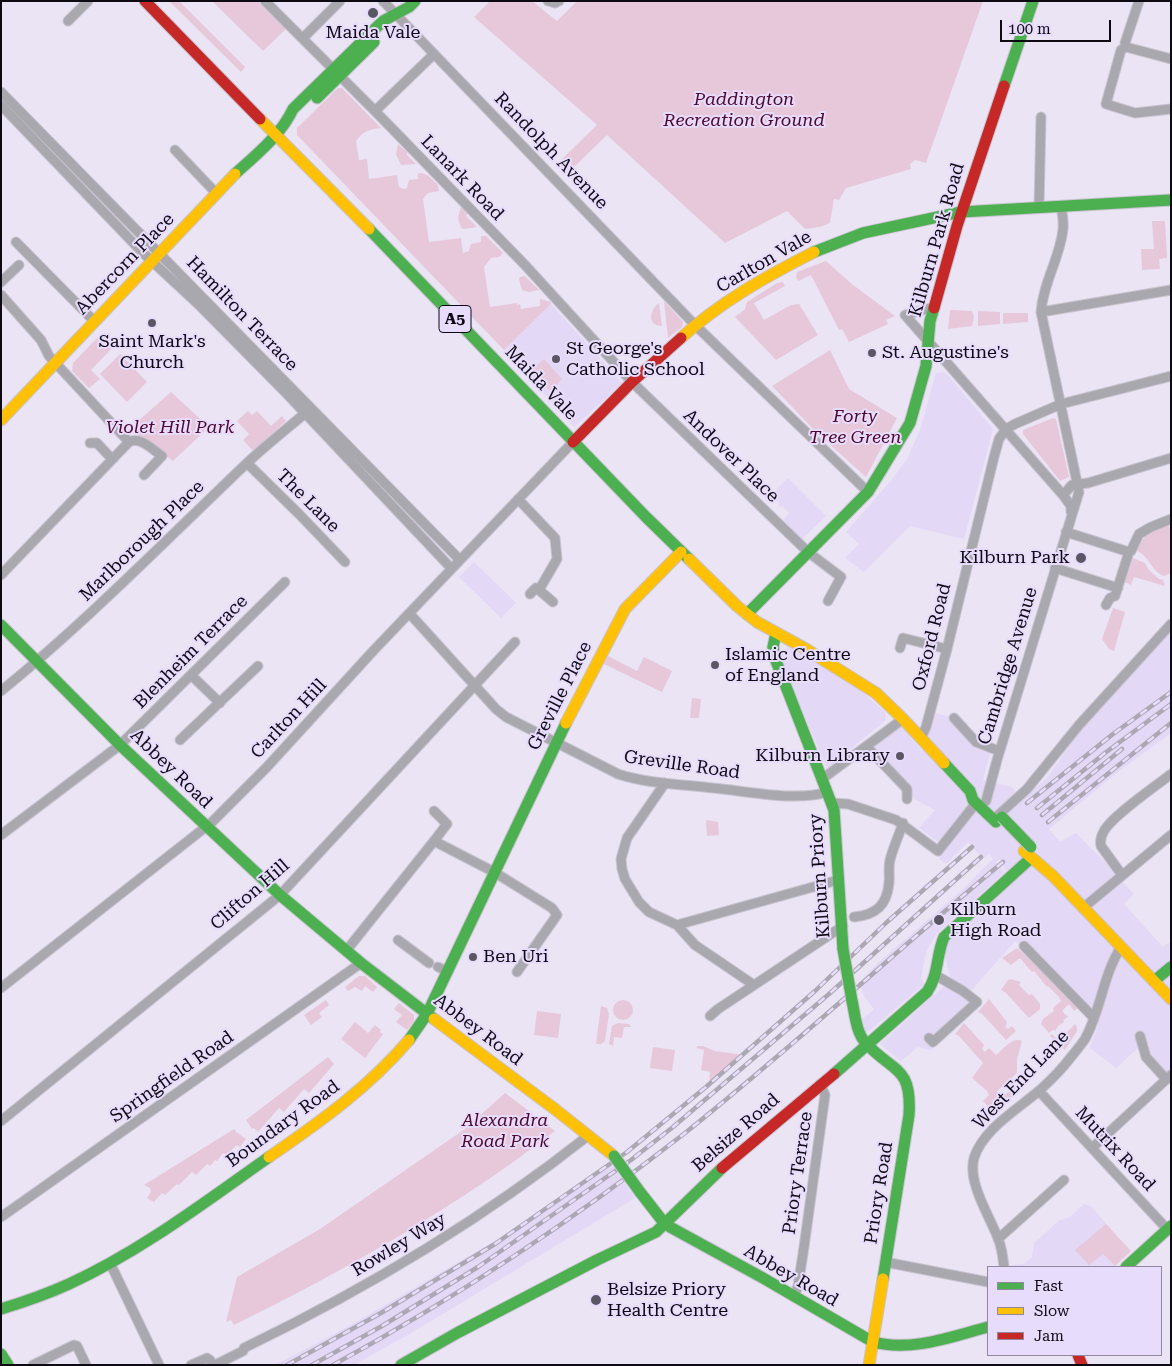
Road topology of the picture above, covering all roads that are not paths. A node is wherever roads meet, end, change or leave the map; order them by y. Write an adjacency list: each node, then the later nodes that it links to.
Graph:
1 (88, 1): 13 (street)
2 (146, 1): 24 (main road, Maida Vale / A5)
3 (265, 1): 14 (street, Lanark Road)
4 (340, 1): 14 (street)
5 (383, 1): 12 (street, Randolph Avenue)
6 (405, 1): 12 (main road, Abercorn Place)
7 (415, 1): 12 (main road)
8 (548, 1): 9 (street)
9 (559, 1)
10 (1032, 1): 30 (main road, Kilburn Park Road)
11 (1139, 1): 15 (street)
12 (396, 14): 16 (street, Randolph Avenue); 18 (main road, Abercorn Place)
13 (68, 20)
14 (303, 38): 18 (street, Lanark Road)
15 (1126, 47): 17 (street); 21 (street)
16 (434, 54): 22 (street); 40 (street, Randolph Avenue)
17 (1171, 59)
18 (336, 73): 22 (street, Lanark Road); 24 (main road, Abercorn Place)
19 (1, 92): 32 (street, Hamilton Terrace)
20 (1, 105): 32 (street, Hamilton Terrace)
21 (1171, 110)
22 (375, 111): 44 (street, Lanark Road)
23 (1041, 117): 29 (street)
24 (275, 133): 26 (main road, Abercorn Place); 50 (main road, Maida Vale / A5)
25 (175, 150): 26 (street)
26 (216, 193): 32 (main road, Abercorn Place)
27 (1171, 200): 28 (main road, Carlton Vale)
28 (1061, 206): 29 (main road, Carlton Vale); 38 (street)
29 (1039, 207): 30 (main road, Carlton Vale)
30 (961, 212): 37 (main road, Kilburn Park Road); 40 (main road, Carlton Vale)
31 (16, 242): 39 (street)
32 (155, 258): 39 (main road, Abercorn Place); 46 (street, Hamilton Terrace)
33 (19, 264): 34 (street)
34 (3, 277)
35 (1171, 290): 38 (street)
36 (1, 296): 42 (street)
37 (934, 307): 41 (main road, Kilburn Park Road); 41 (street)
38 (1041, 312): 45 (street)
39 (94, 322): 42 (main road, Abercorn Place)
40 (696, 325): 44 (main road, Carlton Vale); 57 (street, Randolph Avenue)
41 (929, 341): 48 (street); 57 (main road, Kilburn Park Road)
42 (56, 363): 47 (main road, Abercorn Place); 49 (street)
43 (1171, 376): 45 (street)
44 (632, 382): 50 (main road, Carlton Vale); 64 (street, Andover Place)
45 (1060, 404): 48 (street); 56 (street)
46 (308, 411): 54 (street, Marlborough Place); 66 (street, Hamilton Terrace); 68 (street, Hamilton Terrace)
47 (1, 420)
48 (1006, 430): 58 (street); 83 (street, Oxford Road)
49 (129, 442): 53 (street); 55 (street)
50 (573, 442): 59 (street, Carlton Hill); 63 (main road, Maida Vale / A5)
51 (90, 443): 53 (street)
52 (1171, 458): 56 (street)
53 (112, 460): 70 (street)
54 (247, 464): 67 (street, The Lane); 84 (street, Marlborough Place)
55 (144, 475)
56 (1077, 484): 58 (street); 60 (street, Cambridge Avenue)
57 (868, 492): 64 (main road, Kilburn Park Road)
58 (1063, 495): 60 (street)
59 (518, 499): 66 (street, Carlton Hill); 74 (street)
60 (1071, 512): 62 (street, Cambridge Avenue)
61 (1171, 519): 65 (street)
62 (1066, 532): 65 (street); 69 (street, Cambridge Avenue)
63 (681, 552): 77 (main road, Maida Vale / A5); 94 (main road, Greville Place)
64 (808, 552): 73 (street, Andover Place); 77 (main road, Kilburn Park Road)
65 (1129, 552): 72 (street)
66 (460, 560): 68 (street, Carlton Hill)
67 (345, 562)
68 (451, 568): 76 (street, Carlton Hill)
69 (1055, 568): 72 (street); 97 (street, Cambridge Avenue)
70 (1, 575)
71 (285, 582): 86 (street, Blenheim Terrace)
72 (1118, 588): 75 (street)
73 (828, 601)
74 (553, 602)
75 (1106, 605)
76 (410, 614): 87 (street, Greville Road); 107 (street, Carlton Hill)
77 (748, 614): 80 (main road, A5)
78 (1171, 624): 105 (street)
79 (1, 625): 84 (main road, Abbey Road)
80 (782, 636): 91 (main road, A5); 99 (main road, Kilburn Priory)
81 (515, 642): 87 (street, Clifton Hill)
82 (900, 648): 83 (street)
83 (947, 649): 92 (street, Oxford Road)
84 (37, 662): 88 (street, Marlborough Place); 95 (main road, Abbey Road)
85 (258, 666): 89 (street)
86 (191, 675): 89 (street); 95 (street, Blenheim Terrace)
87 (474, 686): 94 (street, Greville Road); 115 (street, Clifton Hill)
88 (1, 692)
89 (220, 703): 93 (street)
90 (954, 718): 97 (street)
91 (903, 719): 92 (main road, A5); 96 (street)
92 (921, 738): 103 (main road, A5)
93 (180, 740)
94 (556, 743): 100 (street, Greville Road); 112 (main road, Greville Place)
95 (120, 744): 107 (main road, Abbey Road); 108 (street, Blenheim Terrace)
96 (868, 746): 99 (street); 102 (street)
97 (999, 751): 103 (street, Cambridge Avenue)
98 (1171, 774): 113 (street)
99 (822, 780): 101 (main road, Kilburn Priory)
100 (666, 782): 101 (street, Greville Road); 118 (street)
101 (829, 797): 106 (street); 114 (main road, Kilburn Priory)
102 (907, 799)
103 (981, 802): 105 (main road); 106 (street)
104 (434, 811): 110 (street)
105 (996, 817): 111 (main road, bridge)
106 (903, 823): 117 (street)
107 (207, 827): 115 (main road, Abbey Road); 131 (street, Carlton Hill)
108 (1, 835)
109 (1171, 835): 113 (street)
110 (434, 840): 112 (street); 123 (street)
111 (1028, 852): 116 (main road); 128 (main road, Belsize Road)
112 (494, 872): 125 (main road, Boundary Road); 127 (street)
113 (1122, 875): 116 (street)
114 (838, 880): 118 (street); 119 (main road, Kilburn Priory)
115 (280, 894): 123 (main road, Abbey Road); 142 (street, Clifton Hill)
116 (1084, 908): 122 (main road)
117 (854, 917)
118 (677, 925): 130 (street)
119 (843, 926): 130 (street); 138 (main road, Kilburn Priory, bridge)
120 (398, 940): 125 (street)
121 (1024, 946): 135 (street)
122 (1121, 947): 129 (main road); 135 (street, West End Lane)
123 (346, 951): 124 (main road, Abbey Road)
124 (362, 963): 133 (main road, Abbey Road); 146 (street, Springfield Road)
125 (438, 967): 133 (main road, Boundary Road)
126 (1171, 967): 129 (main road)
127 (517, 972)
128 (936, 976): 137 (street); 138 (main road, Belsize Road)
129 (1154, 981): 132 (main road)
130 (754, 985): 134 (street)
131 (1, 988)
132 (1171, 999)
133 (427, 1014): 143 (main road, Abbey Road); 151 (main road, Boundary Road)
134 (710, 1016)
135 (1094, 1018): 141 (street, West End Lane)
136 (1140, 1036): 139 (street)
137 (929, 1038)
138 (868, 1044): 140 (main road, Belsize Road); 150 (main road, Priory Road)
139 (1169, 1077): 144 (street)
140 (820, 1084): 147 (main road, Belsize Road); 155 (street, Priory Terrace)
141 (1039, 1091): 144 (street, Mutrix Road); 149 (street, West End Lane)
142 (1, 1121)
143 (589, 1135): 147 (main road, Abbey Road, bridge); 165 (street, Rowley Way)
144 (1092, 1148): 148 (street, Mutrix Road)
145 (1064, 1180): 149 (street)
146 (1, 1217)
147 (665, 1224): 155 (main road, Abbey Road); 166 (main road, Belsize Road)
148 (1169, 1227): 153 (main road)
149 (998, 1239): 152 (street, West End Lane)
150 (885, 1262): 154 (street); 158 (main road, Priory Road)
151 (110, 1263): 156 (main road, Boundary Road); 163 (street)
152 (1004, 1266)
153 (1127, 1266)
154 (987, 1282)
155 (794, 1297): 158 (main road, Abbey Road)
156 (1, 1309)
157 (987, 1327): 158 (main road, Abbey Road)
158 (873, 1342): 167 (main road, Priory Road)
159 (1, 1354): 160 (main road)
160 (8, 1365)
161 (33, 1365): 162 (street)
162 (86, 1365)
163 (159, 1365)
164 (191, 1365): 165 (street, Rowley Way)
165 (214, 1365)
166 (401, 1365)
167 (869, 1365)

